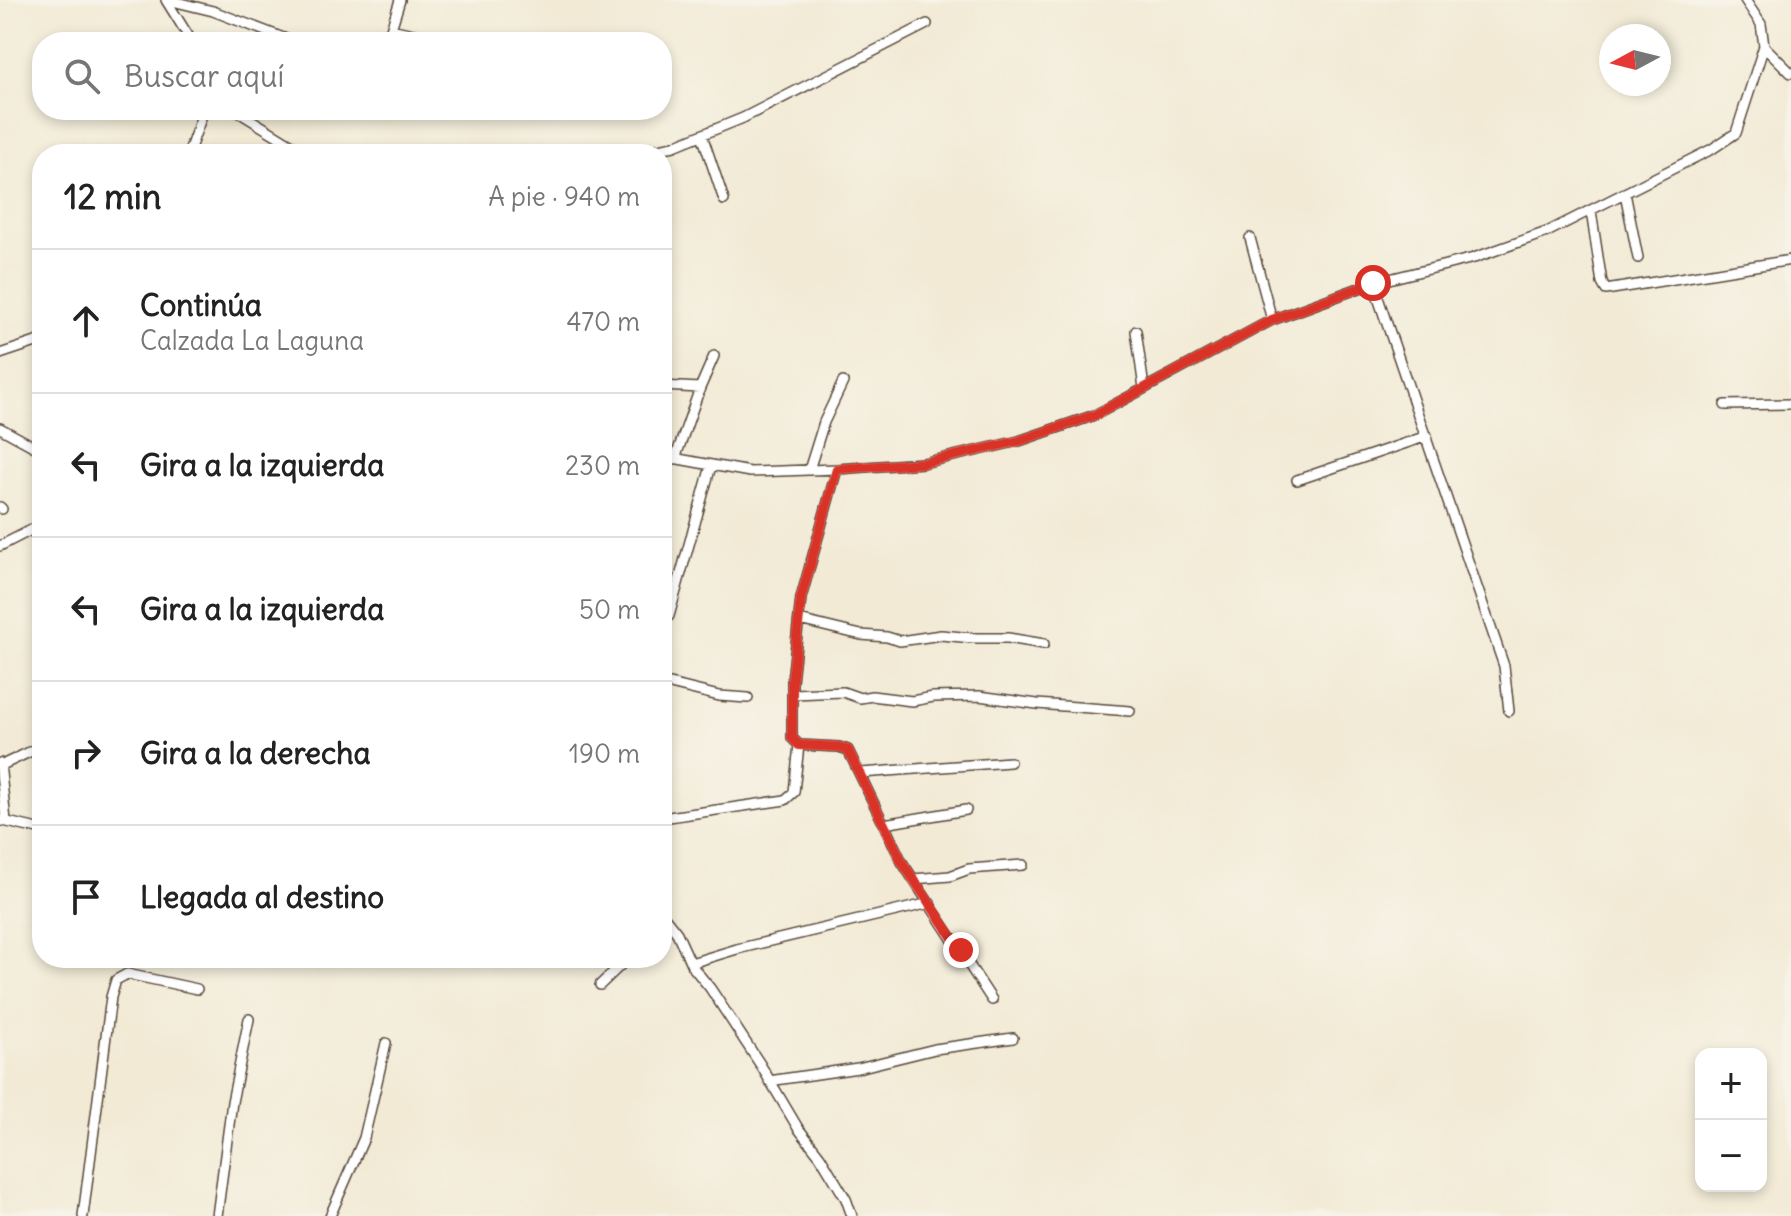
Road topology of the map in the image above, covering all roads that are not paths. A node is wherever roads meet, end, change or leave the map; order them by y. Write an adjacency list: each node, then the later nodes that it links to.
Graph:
1 (167, 0): 6 (street); 7 (street)
2 (400, 0): 5 (street)
3 (1745, 0): 10 (street)
4 (927, 24): 14 (street)
5 (391, 29): 8 (street); 9 (street)
6 (186, 32)
7 (268, 32)
8 (390, 32)
9 (404, 32)
10 (1764, 46): 11 (street); 18 (street)
11 (1791, 73)
12 (200, 120): 15 (street)
13 (251, 120): 16 (street)
14 (702, 135): 17 (street); 19 (street)
15 (192, 144)
16 (291, 144)
17 (672, 146)
18 (1625, 193): 20 (street); 22 (street)
19 (724, 200)
20 (1591, 211): 23 (street); 24 (street)
21 (1250, 238): 25 (street)
22 (1638, 258)
23 (1791, 260)
24 (1373, 283): 25 (street); 37 (street)
25 (1272, 320): 33 (street)
26 (1136, 331): 33 (street)
27 (32, 343): 28 (street)
28 (0, 354)
29 (714, 356): 32 (street)
30 (843, 382): 43 (street)
31 (672, 387): 32 (street)
32 (700, 388): 40 (street)
33 (1144, 388): 42 (street)
34 (1791, 404): 35 (street)
35 (1725, 405)
36 (0, 428): 38 (street)
37 (1427, 436): 44 (street); 54 (street)
38 (32, 446)
39 (672, 458): 40 (street)
40 (675, 459): 41 (street)
41 (711, 466): 43 (street); 47 (street)
42 (837, 469): 43 (street); 48 (street)
43 (809, 470)
44 (1297, 480)
45 (32, 530): 46 (street)
46 (0, 546)
47 (672, 605)
48 (799, 620): 49 (street); 51 (street)
49 (1044, 644)
50 (672, 684): 52 (street)
51 (793, 694): 53 (street); 55 (street)
52 (748, 698)
53 (1130, 711)
54 (1509, 711)
55 (799, 745): 59 (street); 61 (street)
56 (32, 750): 58 (street)
57 (1010, 762): 59 (street)
58 (0, 764): 62 (street)
59 (861, 773): 63 (street)
60 (966, 810): 63 (street)
61 (672, 817)
62 (3, 820): 64 (street)
63 (884, 824): 66 (street)
64 (32, 827)
65 (1023, 865): 66 (street)
66 (913, 879): 67 (street)
67 (930, 903): 69 (street); 73 (street)
68 (672, 928): 69 (street)
69 (691, 963): 77 (street)
70 (618, 968): 71 (street)
71 (600, 985)
72 (197, 989): 78 (street)
73 (992, 1000)
74 (249, 1019): 79 (street)
75 (1013, 1038): 77 (street)
76 (386, 1043): 80 (street)
77 (769, 1081): 81 (street)
78 (83, 1216)
79 (217, 1216)
80 (330, 1216)
81 (852, 1216)

